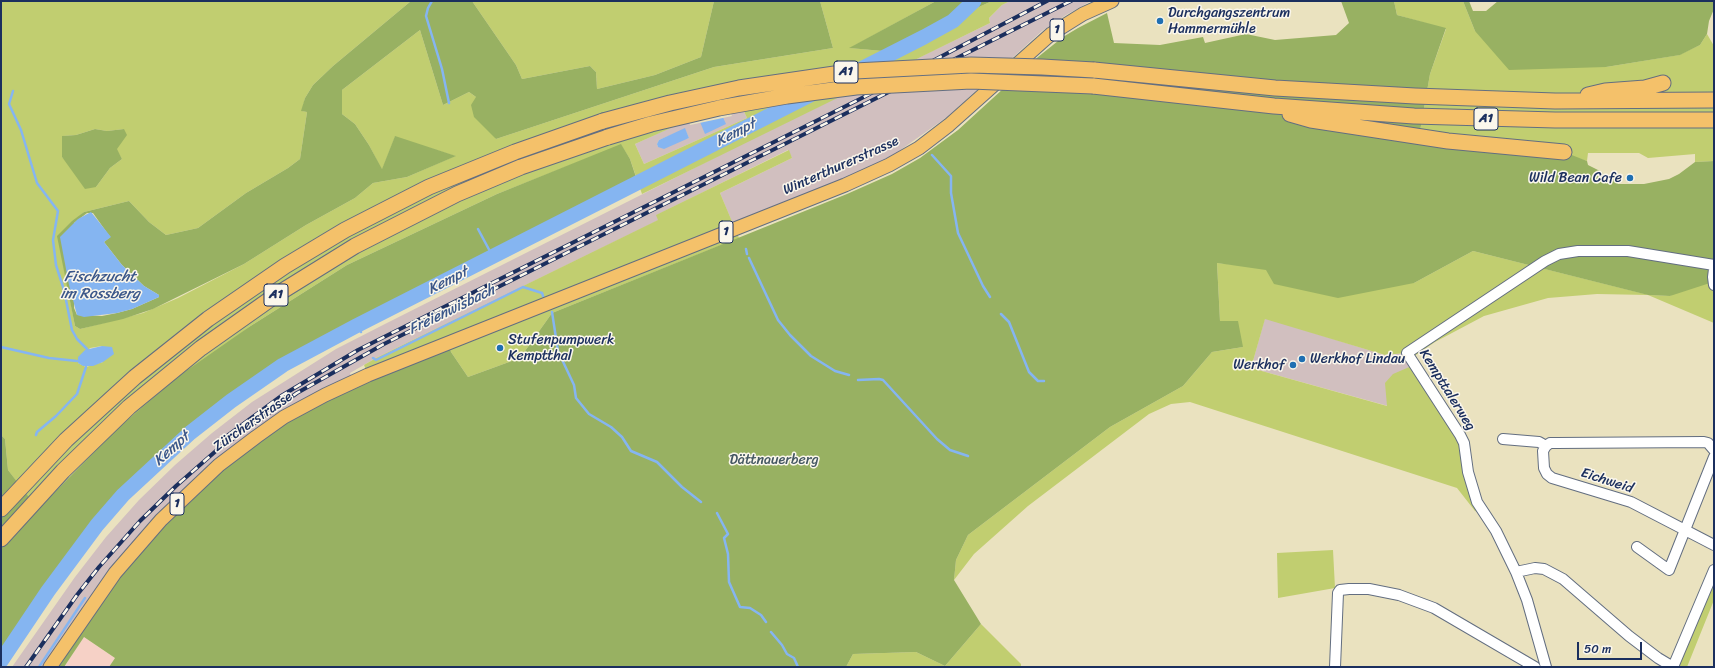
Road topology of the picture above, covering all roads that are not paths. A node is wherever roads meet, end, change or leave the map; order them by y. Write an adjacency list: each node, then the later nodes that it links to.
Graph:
1 (1112, 1): 11 (main road, Winterthurerstrasse / 1)
2 (1663, 83): 4 (highway, A1)
3 (1714, 100): 4 (highway, A1)
4 (1555, 101): 16 (highway, A1, bridge)
5 (1258, 104): 6 (highway, A1); 7 (highway); 18 (highway, A1, bridge)
6 (1714, 120)
7 (1564, 152)
8 (1714, 265): 22 (street, Kempttalerweg)
9 (1714, 269): 10 (street)
10 (1714, 285)
11 (548, 303): 23 (main road, Zürcherstrasse / 1)
12 (1503, 439): 13 (street)
13 (1546, 446): 14 (street); 17 (street, Eichweid)
14 (1714, 450)
15 (1714, 457): 17 (street)
16 (1, 510)
17 (1685, 530): 19 (street, Eichweid); 20 (street)
18 (1, 539)
19 (1714, 545)
20 (1637, 547)
21 (1714, 570): 27 (street)
22 (1516, 572): 26 (street, Kempttalerweg); 27 (street)
23 (50, 667)
24 (1335, 667): 25 (street)
25 (1535, 667)
26 (1546, 667)
27 (1673, 667)

